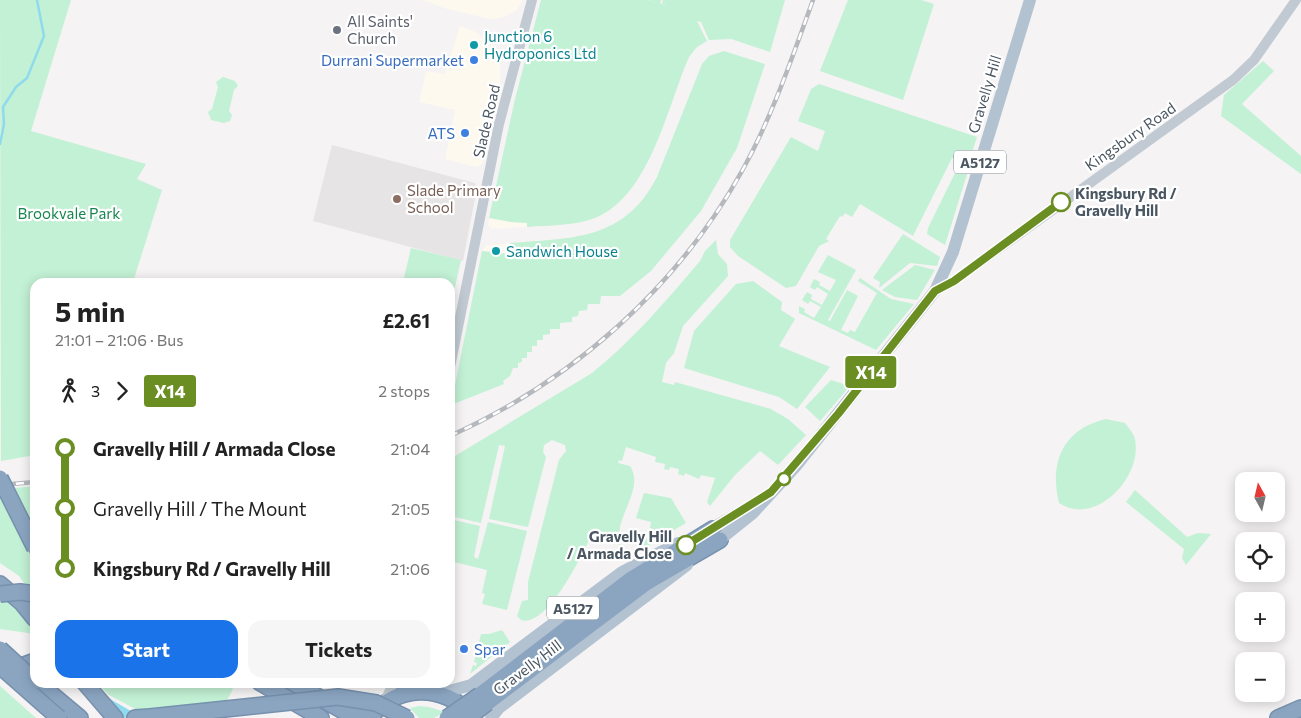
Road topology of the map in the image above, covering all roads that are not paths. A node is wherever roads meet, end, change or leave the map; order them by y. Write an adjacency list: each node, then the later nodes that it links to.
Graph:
1 (532, 0): 5 (street, Slade Road)
2 (1030, 0): 4 (main road, Gravelly Hill / A5127)
3 (1296, 0): 4 (street, Kingsbury Road)
4 (935, 291): 7 (main road, Gravelly Hill / A5127)
5 (455, 342)
6 (0, 478): 8 (highway, bridge)
7 (716, 534): 25 (main road, Gravelly Hill / A5127); 26 (highway); 26 (main road, Gravelly Hill / A5127)
8 (30, 538)
9 (0, 573): 13 (highway)
10 (0, 584): 14 (highway)
11 (0, 594): 12 (highway, bridge)
12 (30, 594)
13 (30, 601)
14 (30, 613)
15 (0, 649): 18 (highway, bridge)
16 (30, 662): 17 (highway)
17 (2, 670): 29 (highway, bridge)
18 (30, 676)
19 (43, 688): 30 (highway)
20 (89, 688): 31 (highway)
21 (269, 688): 33 (highway)
22 (303, 688): 28 (highway)
23 (390, 688): 28 (street)
24 (428, 688): 25 (street)
25 (436, 693): 28 (highway); 37 (highway)
26 (486, 705): 35 (highway, bridge); 36 (highway, bridge)
27 (1301, 708): 38 (highway)
28 (377, 710)
29 (59, 718)
30 (80, 718)
31 (115, 718)
32 (135, 718): 34 (highway, bridge)
33 (321, 718)
34 (407, 718)
35 (447, 718)
36 (468, 718)
37 (474, 718)
38 (1278, 718)

